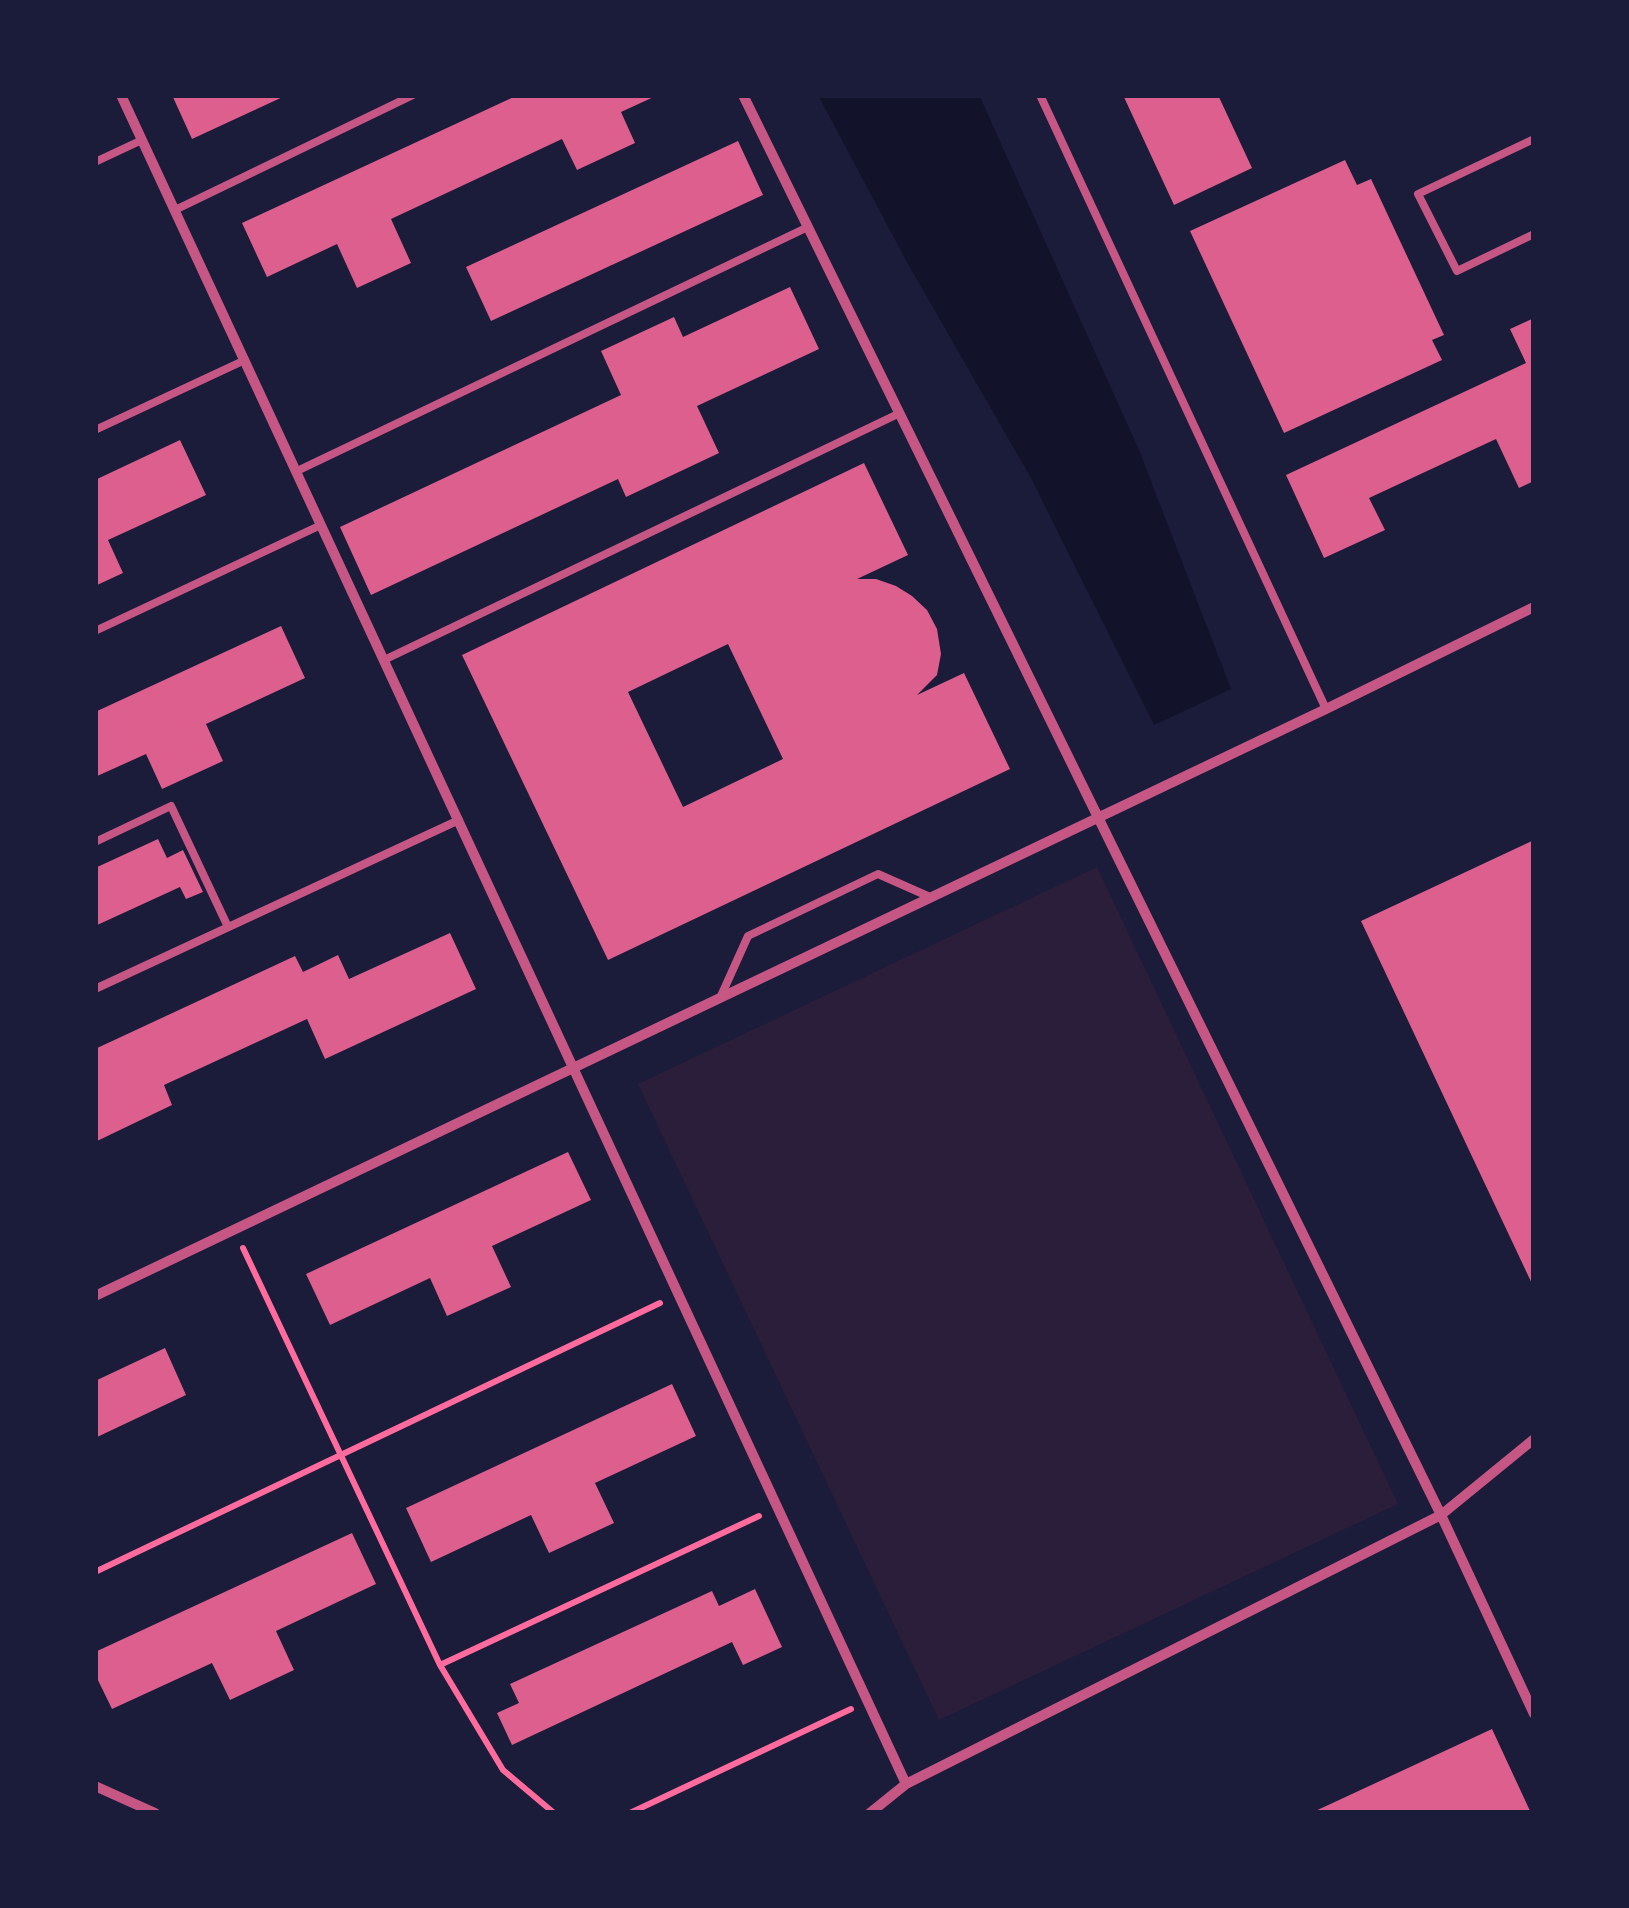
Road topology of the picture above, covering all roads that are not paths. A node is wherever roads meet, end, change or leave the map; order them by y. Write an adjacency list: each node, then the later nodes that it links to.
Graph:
1 (122, 95): 6 (street)
2 (413, 95): 8 (lane)
3 (743, 95): 9 (street)
4 (1040, 95): 19 (lane)
5 (1534, 138): 10 (lane)
6 (142, 140): 7 (lane); 8 (street)
7 (95, 162)
8 (175, 210): 11 (street)
9 (808, 227): 12 (street); 14 (lane)
10 (1534, 234)
11 (245, 360): 13 (lane); 14 (street)
12 (900, 413): 18 (lane); 20 (street)
13 (95, 430)
14 (296, 471): 15 (street)
15 (322, 526): 17 (lane); 18 (street)
16 (1534, 607): 19 (street)
17 (95, 631)
18 (384, 660): 21 (street)
19 (1326, 709): 20 (street)
20 (1098, 817): 23 (street); 30 (street)
21 (459, 820): 24 (lane); 27 (street)
22 (95, 842): 24 (lane)
23 (930, 897): 26 (street); 26 (lane)
24 (228, 927): 25 (lane)
25 (95, 989)
26 (721, 996): 27 (street)
27 (574, 1067): 28 (street); 32 (street)
28 (95, 1296)
29 (1534, 1439): 30 (street)
30 (1441, 1515): 31 (street); 32 (street)
31 (1534, 1714)
32 (906, 1784): 35 (street)
33 (95, 1786): 34 (street)
34 (155, 1813)
35 (870, 1813)

